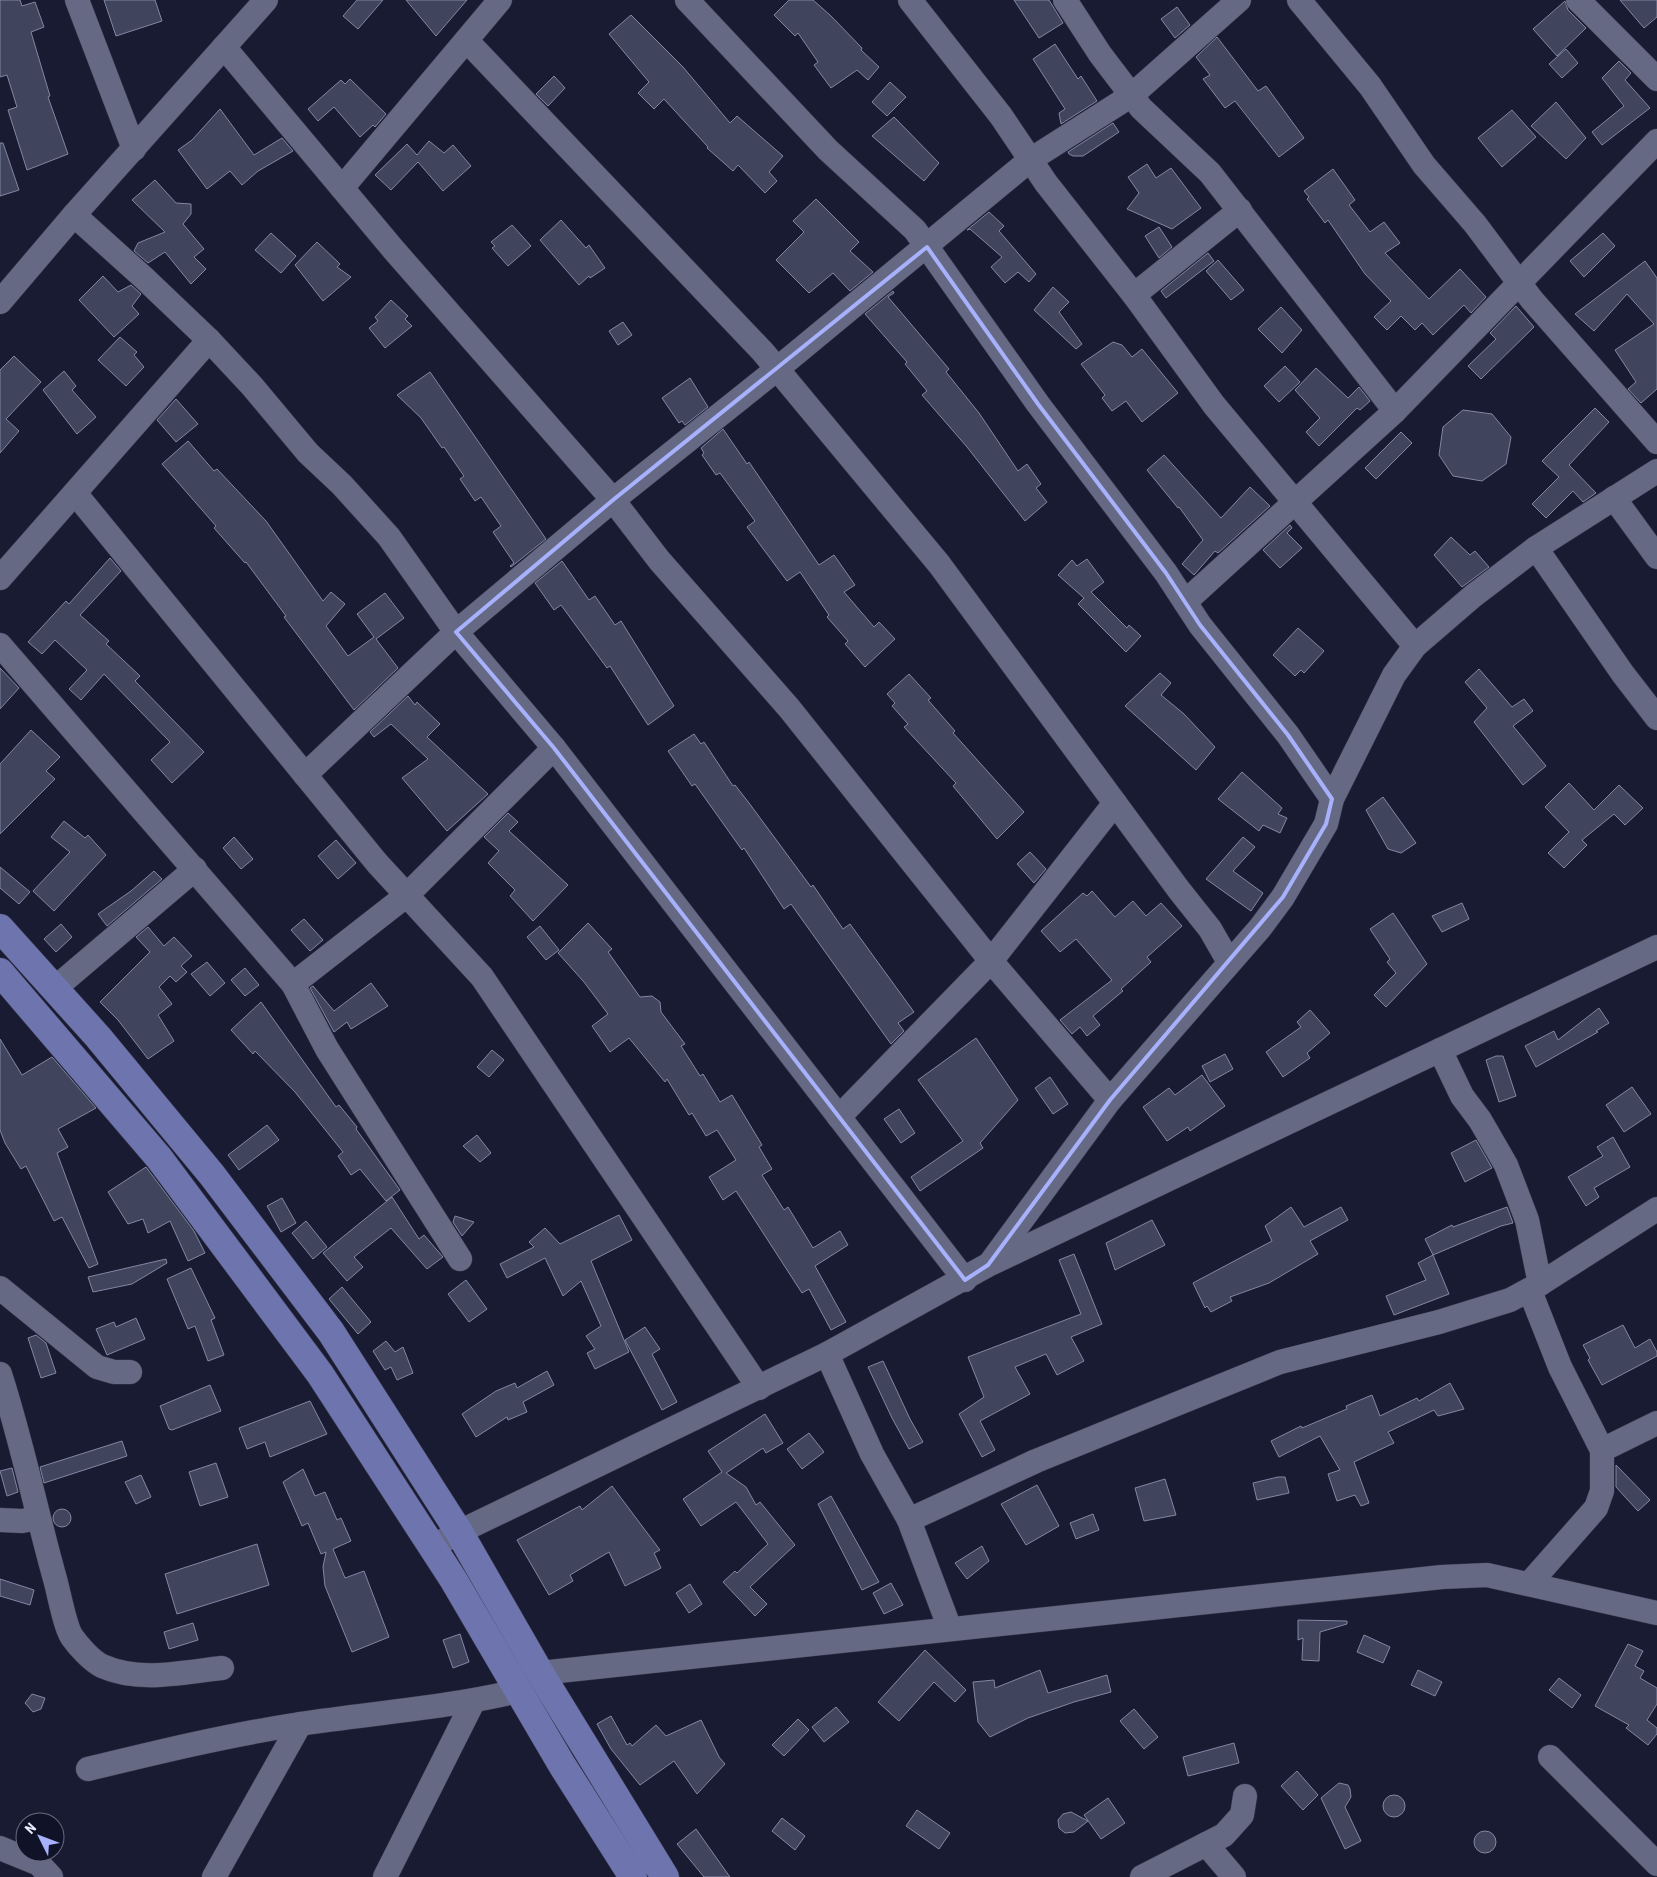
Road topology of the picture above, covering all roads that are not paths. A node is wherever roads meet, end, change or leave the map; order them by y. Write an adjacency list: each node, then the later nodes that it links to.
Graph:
1 (77, 0): 15 (street)
2 (266, 0): 11 (street)
3 (500, 0): 10 (street)
4 (687, 0): 20 (street)
5 (910, 0): 16 (street)
6 (1065, 0): 13 (street)
7 (1239, 0): 13 (street)
8 (1299, 0): 21 (street)
9 (1578, 0): 12 (street)
10 (467, 40): 17 (street); 25 (street)
11 (224, 47): 15 (street); 17 (street)
12 (1657, 79)
13 (1132, 95): 16 (street); 18 (street)
14 (1657, 141): 21 (street)
15 (134, 150): 19 (street)
16 (1030, 160): 20 (street); 22 (street)
17 (342, 188): 31 (street)
18 (1240, 210): 22 (street); 26 (street)
19 (74, 215): 23 (street); 24 (street)
20 (927, 246): 25 (street); 36 (street)
21 (1520, 283): 26 (street); 27 (street)
22 (1134, 295): 32 (street)
23 (1, 298)
24 (209, 340): 29 (street); 37 (street)
25 (777, 369): 31 (street); 44 (street)
26 (1395, 411): 32 (street)
27 (1657, 442)
28 (1657, 471): 30 (street)
29 (75, 493): 35 (street); 42 (street)
30 (1614, 498): 33 (street); 34 (street)
31 (613, 500): 37 (street); 49 (street)
32 (1296, 504): 36 (street); 39 (street)
33 (1536, 548): 39 (street); 40 (street)
34 (1657, 557)
35 (0, 578)
36 (1185, 602): 43 (street)
37 (456, 632): 41 (street); 42 (street)
38 (0, 645): 45 (street)
39 (1415, 646): 43 (street)
40 (1657, 718)
41 (554, 748): 46 (street); 56 (street)
42 (305, 775): 46 (street)
43 (1332, 799): 50 (street)
44 (1115, 803): 49 (street); 50 (street)
45 (194, 869): 52 (street); 53 (street)
46 (407, 895): 52 (street); 66 (street)
47 (0, 928): 53 (main road)
48 (1657, 947): 54 (street)
49 (991, 960): 55 (street); 56 (street)
50 (1229, 962): 55 (street)
51 (0, 972): 73 (main road)
52 (293, 984): 58 (street)
53 (54, 989): 72 (main road)
54 (1440, 1050): 59 (street); 61 (street)
55 (1110, 1100): 59 (street)
56 (839, 1117): 60 (street)
57 (1657, 1209): 61 (street)
58 (460, 1259)
59 (988, 1265): 60 (street)
60 (964, 1280): 63 (street)
61 (1535, 1287): 68 (street); 71 (street)
62 (0, 1288): 64 (street)
63 (828, 1354): 66 (street); 71 (street)
64 (130, 1372)
65 (0, 1374): 69 (street)
66 (759, 1388): 72 (street)
67 (1657, 1422): 68 (street)
68 (1602, 1450): 74 (street)
69 (38, 1518): 70 (street); 77 (street)
70 (0, 1520)
71 (909, 1520): 76 (street)
72 (459, 1532): 73 (street); 78 (main road)
73 (432, 1547): 79 (main road)
74 (1529, 1584): 75 (street); 76 (street)
75 (1657, 1613)
76 (950, 1629): 78 (street)
77 (222, 1668)
78 (540, 1673): 92 (main road)
79 (518, 1691): 80 (street); 91 (main road)
80 (473, 1702): 81 (street); 90 (street)
81 (300, 1724): 83 (street); 89 (street)
82 (1550, 1757): 87 (street)
83 (88, 1769)
84 (1246, 1796): 85 (street)
85 (1206, 1844): 93 (street); 94 (street)
86 (0, 1848): 88 (street)
87 (1657, 1864)
88 (51, 1877)
89 (214, 1877)
90 (385, 1877)
91 (632, 1877)
92 (665, 1877)
93 (1142, 1877)
94 (1234, 1877)

